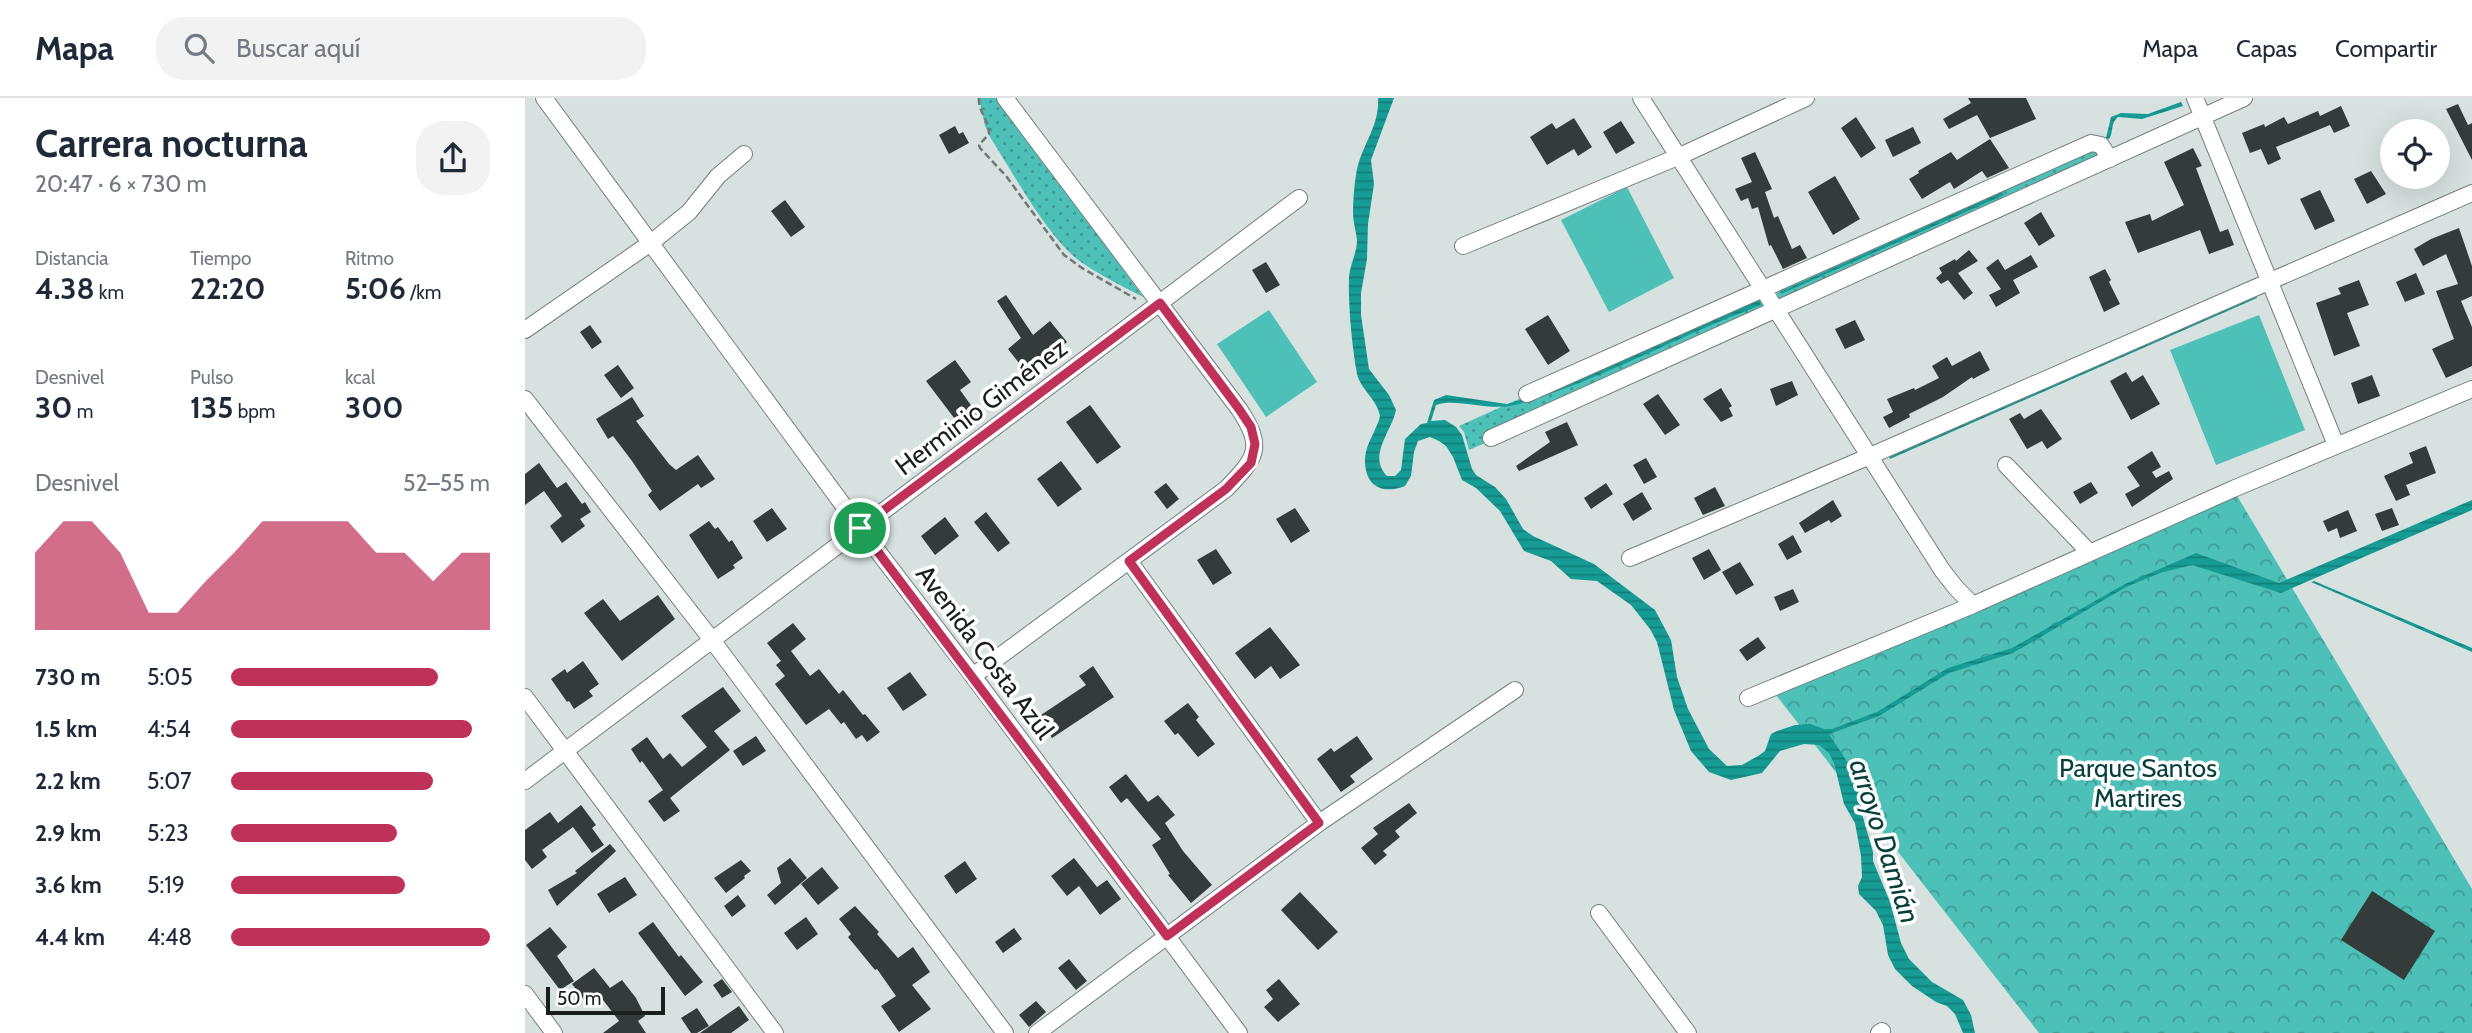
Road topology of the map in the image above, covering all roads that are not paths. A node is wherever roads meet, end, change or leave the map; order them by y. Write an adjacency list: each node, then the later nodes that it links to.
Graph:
1 (544, 98): 13 (street, Avenida Costa Azúl)
2 (1005, 98): 17 (street)
3 (1641, 98): 9 (street)
4 (1806, 98): 9 (street)
5 (2195, 98): 7 (street)
6 (2244, 98): 7 (street)
7 (2203, 117): 10 (street); 15 (street)
8 (744, 154): 13 (street)
9 (1680, 156): 14 (street); 16 (street)
10 (2110, 159): 16 (street); 18 (street)
11 (2472, 193): 15 (street)
12 (1299, 198): 17 (street, Herminio Giménez)
13 (652, 242): 19 (street); 27 (street, Avenida Costa Azúl)
14 (1463, 246)
15 (2269, 281): 24 (street); 25 (street)
16 (1762, 288): 18 (street); 21 (street)
17 (1160, 303): 27 (street, Herminio Giménez); 30 (street)
18 (1775, 310): 23 (street); 25 (street)
19 (525, 330)
20 (2472, 389): 24 (street)
21 (1527, 394)
22 (525, 399): 32 (street)
23 (1491, 438)
24 (2336, 445): 28 (street)
25 (1870, 456): 29 (street); 31 (street)
26 (2006, 465): 28 (street)
27 (860, 528): 32 (street, Herminio Giménez); 33 (street, Avenida Costa Azúl)
28 (2089, 552): 31 (street)
29 (1630, 558)
30 (1129, 561): 33 (street); 39 (street)
31 (1973, 605): 36 (street)
32 (712, 640): 37 (street, Herminio Giménez); 45 (street)
33 (973, 676): 41 (street, Avenida Costa Azúl)
34 (1515, 690): 39 (street)
35 (525, 697): 37 (street)
36 (1748, 698)
37 (565, 751): 38 (street, Herminio Giménez); 44 (street)
38 (525, 781)
39 (1319, 823): 41 (street)
40 (1599, 913): 48 (street)
41 (1167, 936): 46 (street); 47 (street, Avenida Costa Azúl)
42 (525, 994): 43 (street)
43 (554, 1033)
44 (775, 1033)
45 (1005, 1033)
46 (1038, 1033)
47 (1238, 1033)
48 (1688, 1033)

